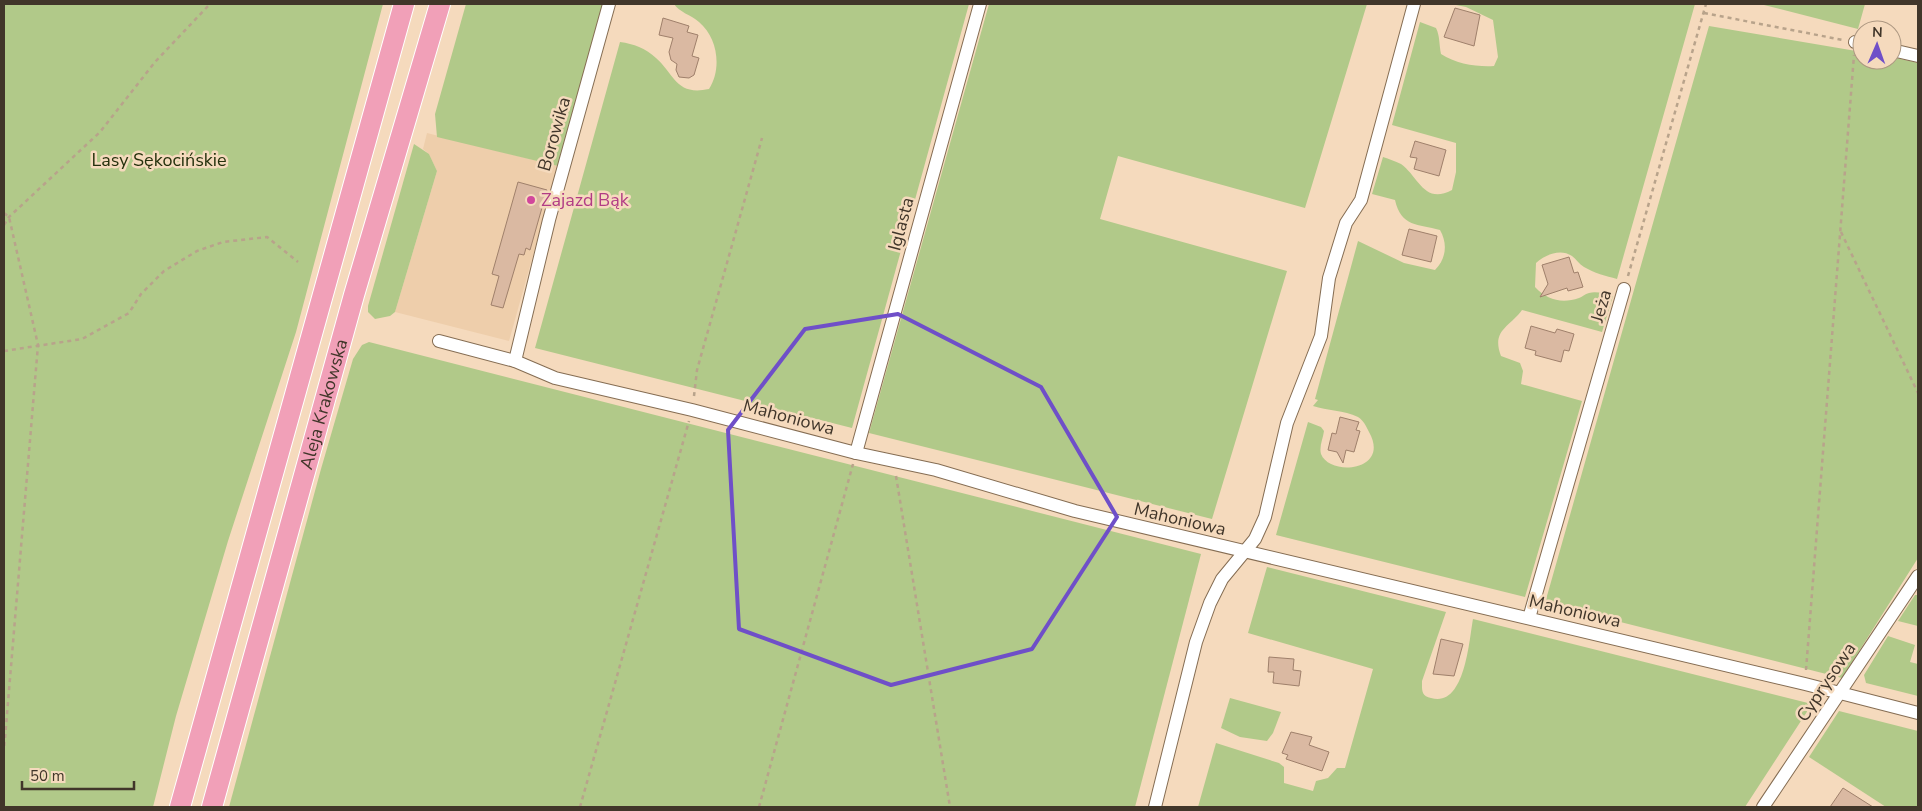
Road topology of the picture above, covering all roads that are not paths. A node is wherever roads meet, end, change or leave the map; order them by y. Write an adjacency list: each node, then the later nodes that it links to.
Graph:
1 (404, 4): 17 (main road, Aleja Krakowska)
2 (440, 4): 18 (main road, Aleja Krakowska)
3 (609, 4): 10 (street, Borowika)
4 (980, 4): 11 (street, Iglasta)
5 (1414, 4): 12 (street)
6 (1902, 52): 7 (street)
7 (1918, 56)
8 (1624, 289): 14 (street, Jeża)
9 (439, 341): 10 (street, Mahoniowa)
10 (515, 361): 11 (street, Mahoniowa)
11 (856, 453): 12 (street, Mahoniowa)
12 (1244, 552): 14 (street, Mahoniowa); 19 (street)
13 (1918, 576): 15 (street, Cyprysowa)
14 (1529, 618): 15 (street, Mahoniowa)
15 (1840, 694): 16 (street, Mahoniowa); 20 (street, Cyprysowa)
16 (1918, 713)
17 (180, 807)
18 (212, 807)
19 (1155, 807)
20 (1763, 807)

